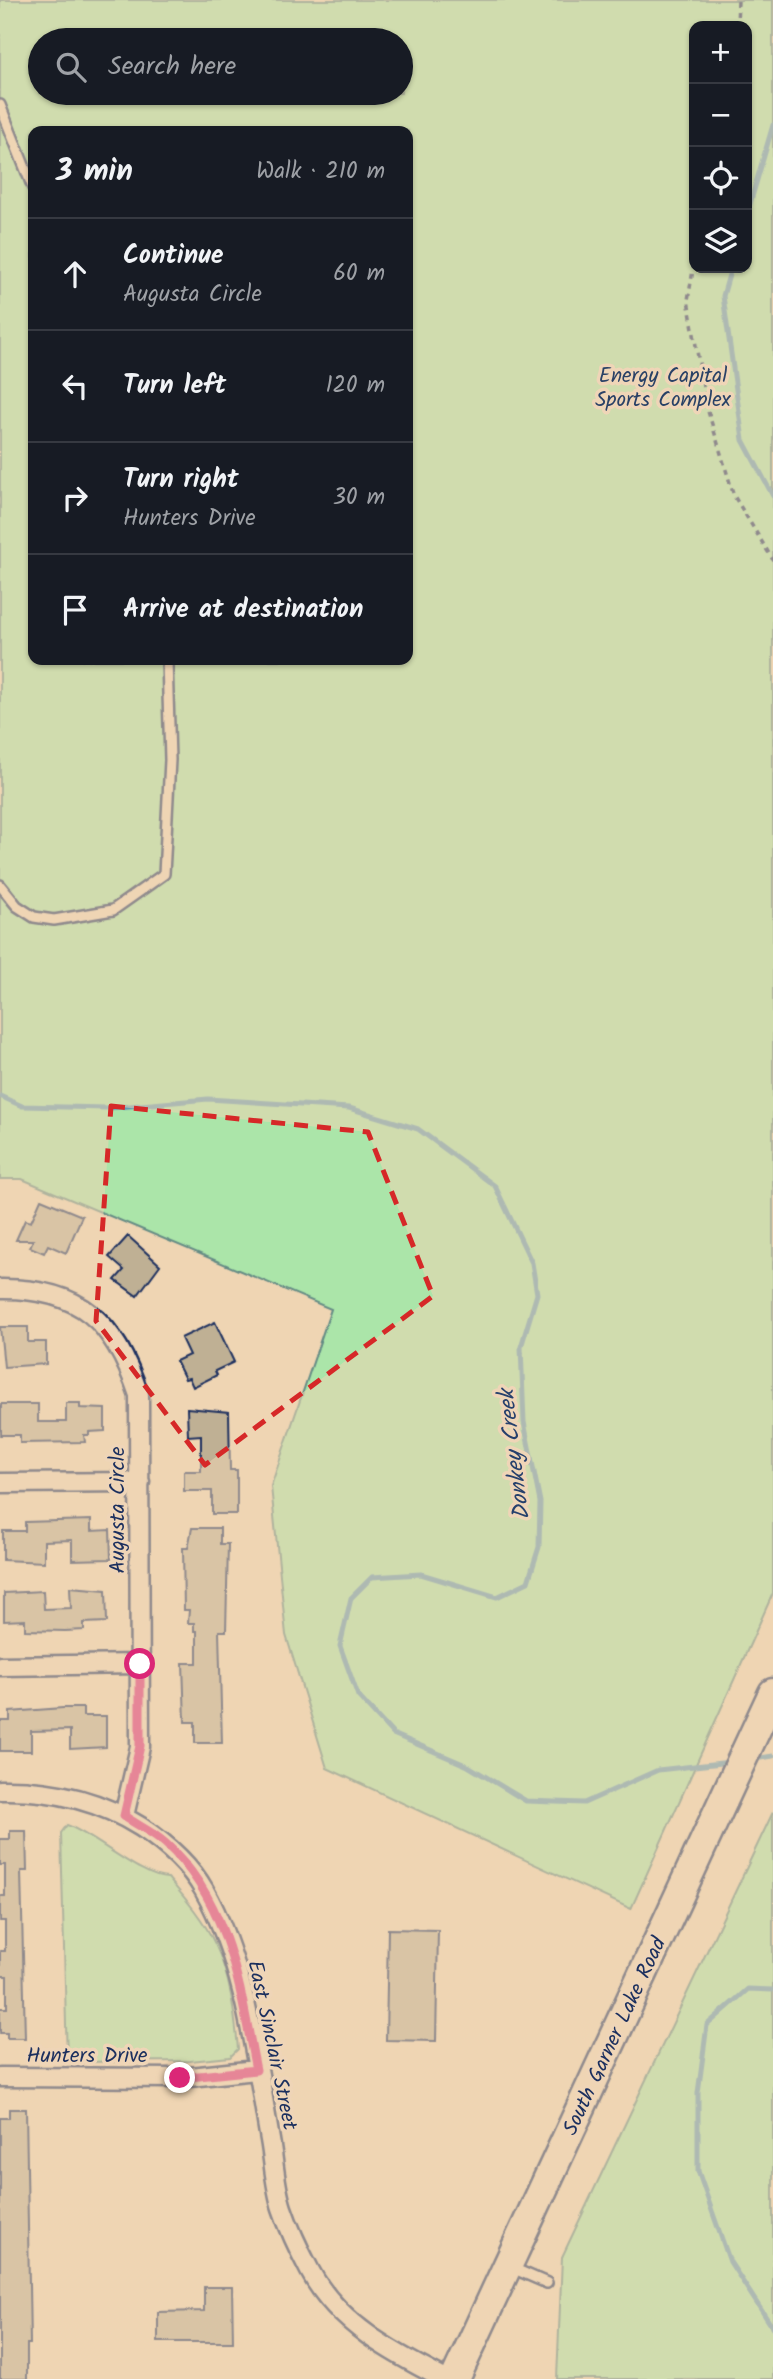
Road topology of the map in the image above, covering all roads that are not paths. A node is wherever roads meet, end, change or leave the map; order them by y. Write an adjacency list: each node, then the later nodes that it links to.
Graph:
1 (0, 106): 2 (lane)
2 (28, 176)
3 (167, 665): 4 (lane)
4 (0, 885)
5 (0, 1289): 6 (street, Augusta Circle)
6 (140, 1482): 7 (street); 8 (street, Augusta Circle)
7 (0, 1483)
8 (140, 1664): 9 (street); 12 (street, Augusta Circle)
9 (0, 1666)
10 (772, 1695): 15 (main road, South Garner Lake Road)
11 (0, 1790): 12 (street, East Sinclair Street)
12 (124, 1816): 13 (street, East Sinclair Street)
13 (256, 2070): 14 (street, Hunters Drive); 17 (street, East Sinclair Street)
14 (0, 2077)
15 (506, 2265): 16 (lane); 18 (main road, South Garner Lake Road)
16 (547, 2283)
17 (444, 2379)
18 (455, 2379)

